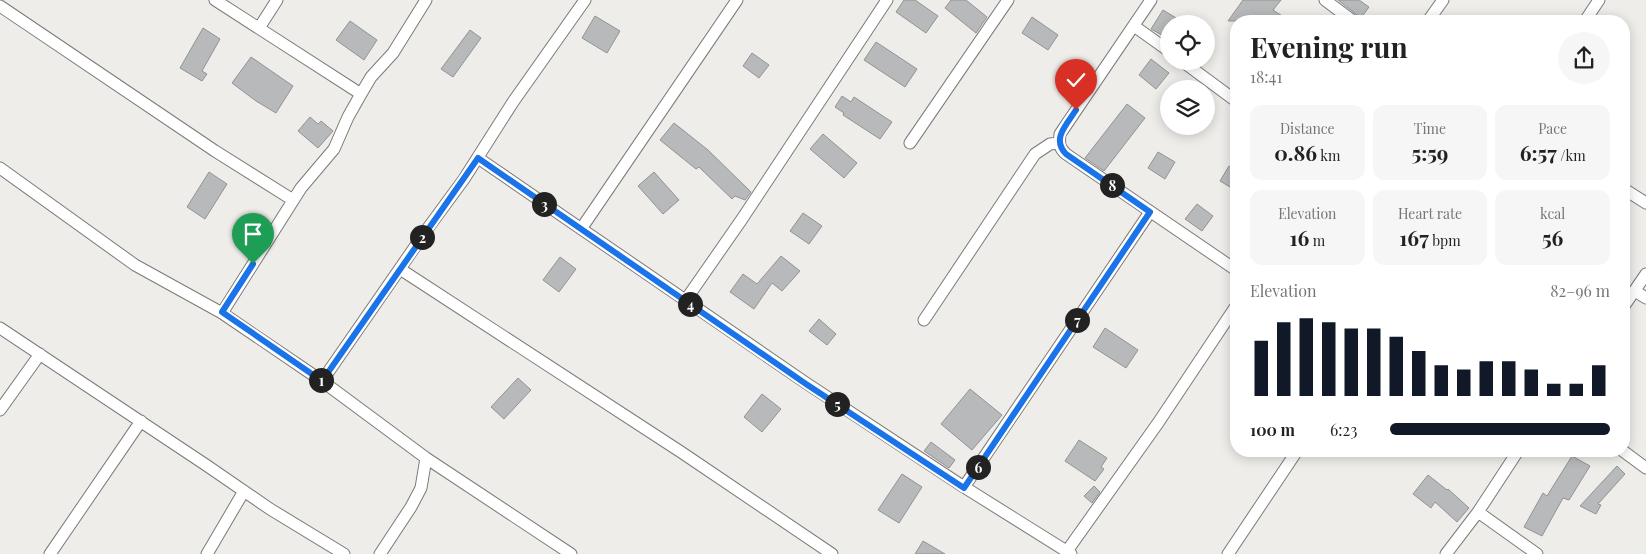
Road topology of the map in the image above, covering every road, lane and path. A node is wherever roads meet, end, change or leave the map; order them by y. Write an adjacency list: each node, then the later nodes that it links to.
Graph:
1 (214, 0): 17 (street)
2 (277, 0): 17 (street)
3 (426, 0): 20 (street)
4 (585, 0): 24 (street)
5 (737, 0): 30 (street)
6 (887, 0): 37 (street)
7 (1008, 0): 23 (street)
8 (1151, 0): 16 (street)
9 (1325, 0): 13 (street)
10 (1443, 0): 14 (street)
11 (1599, 0): 15 (street)
12 (0, 6): 27 (street)
13 (1345, 15)
14 (1432, 15)
15 (1589, 15)
16 (1134, 26): 18 (street); 22 (street)
17 (259, 28): 20 (street)
18 (1160, 45)
19 (1194, 70): 21 (street)
20 (361, 94): 27 (street)
21 (1230, 97)
22 (1059, 143): 29 (street); 40 (street)
23 (910, 144)
24 (478, 158): 30 (street); 32 (street)
25 (0, 168): 38 (street)
26 (1630, 192): 28 (street)
27 (294, 200): 38 (street)
28 (1646, 204)
29 (1150, 212): 31 (street); 51 (street)
30 (581, 230): 37 (street)
31 (1230, 266)
32 (400, 269): 43 (street); 60 (street)
33 (1646, 274): 34 (street)
34 (1635, 291): 35 (street); 36 (street)
35 (1630, 298)
36 (1646, 298)
37 (685, 301): 51 (street)
38 (222, 312): 43 (street)
39 (1230, 315): 54 (street)
40 (924, 320)
41 (0, 328): 42 (street)
42 (40, 354): 44 (street); 45 (street)
43 (322, 381): 49 (street)
44 (0, 410)
45 (141, 421): 52 (street); 55 (street)
46 (1630, 456): 50 (street)
47 (1293, 457): 61 (street)
48 (1514, 457): 53 (street)
49 (426, 458): 58 (street); 59 (street)
50 (1646, 468)
51 (964, 488): 54 (street)
52 (244, 491): 56 (street); 57 (street)
53 (1478, 512): 62 (street); 63 (street)
54 (1069, 553)
55 (50, 554)
56 (207, 554)
57 (344, 554)
58 (380, 554)
59 (571, 554)
60 (832, 554)
61 (1228, 554)
62 (1446, 554)
63 (1537, 554)

